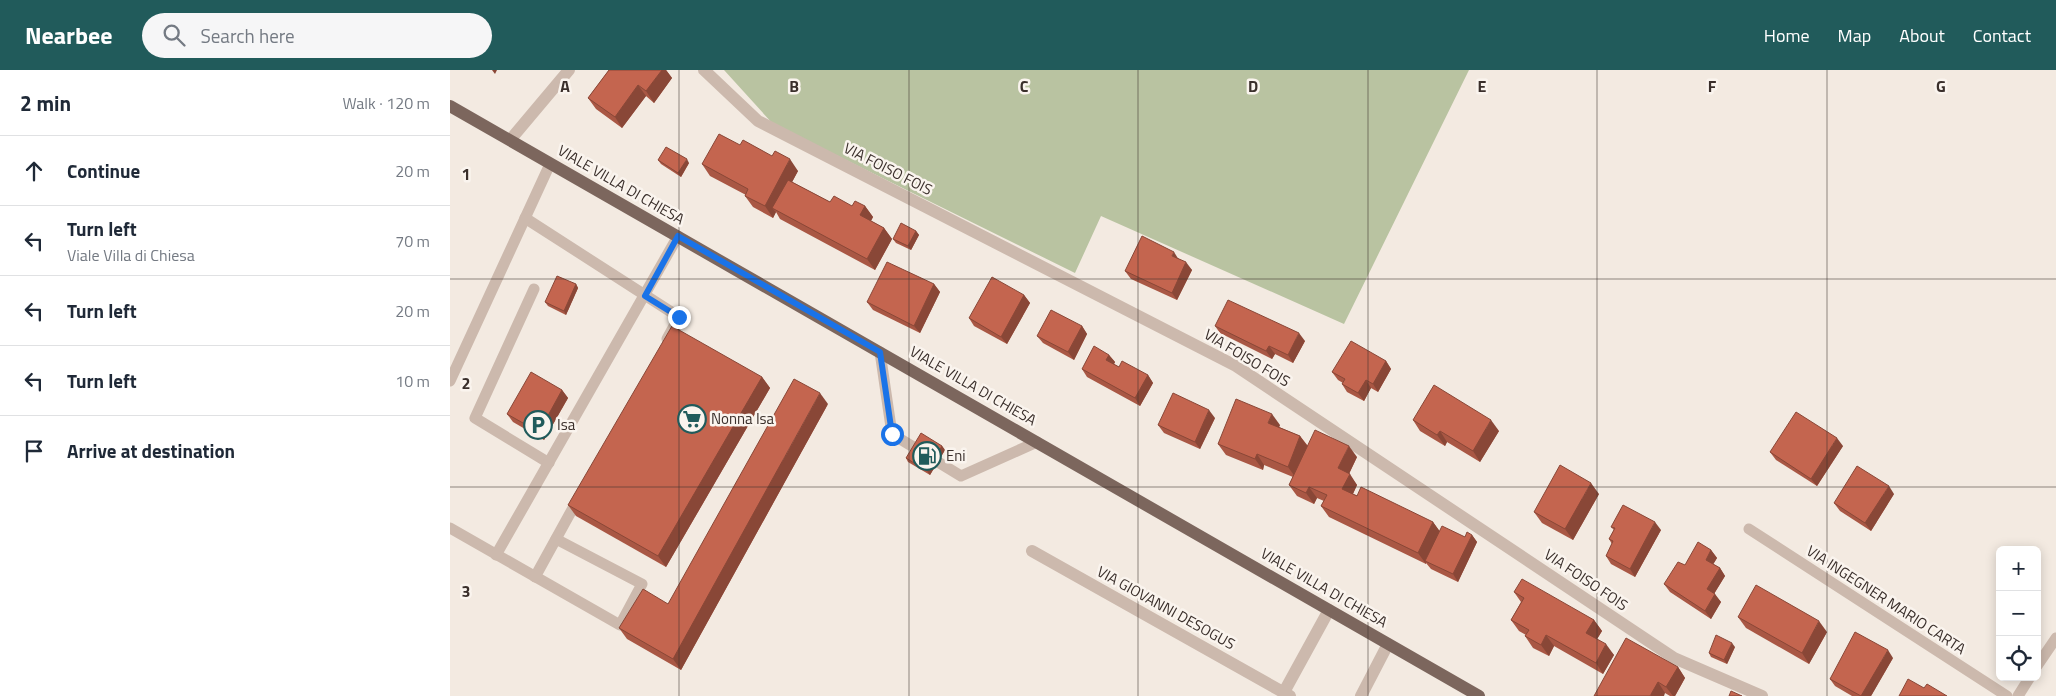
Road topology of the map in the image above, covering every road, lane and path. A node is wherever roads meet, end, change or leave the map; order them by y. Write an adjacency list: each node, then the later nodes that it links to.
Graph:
1 (569, 70): 4 (street)
2 (704, 70): 30 (street, VIA FOISO FOIS)
3 (450, 106): 4 (main road, VIALE VILLA DI CHIESA)
4 (511, 139): 5 (main road, VIALE VILLA DI CHIESA)
5 (550, 164): 6 (lane); 7 (main road, VIALE VILLA DI CHIESA)
6 (525, 218): 9 (lane); 12 (lane)
7 (678, 236): 9 (lane); 11 (main road, VIALE VILLA DI CHIESA)
8 (534, 289): 14 (lane)
9 (645, 296): 10 (lane); 14 (lane)
10 (660, 351)
11 (880, 352): 13 (main road, VIALE VILLA DI CHIESA); 13 (lane)
12 (450, 380)
13 (1037, 442): 22 (main road, VIALE VILLA DI CHIESA)
14 (549, 463): 20 (lane)
15 (584, 488): 18 (lane)
16 (450, 528): 20 (lane)
17 (1749, 529): 31 (lane, VIA INGEGNER MARIO CARTA)
18 (556, 539): 21 (lane); 21 (lane)
19 (1032, 551): 27 (street, VIA GIOVANNI DESOGUS)
20 (496, 555): 21 (lane)
21 (535, 577)
22 (1328, 610): 24 (main road, VIALE VILLA DI CHIESA); 27 (street, VIA GIOVANNI DESOGUS)
23 (2056, 638): 25 (lane)
24 (1388, 644): 28 (street); 29 (main road, VIALE VILLA DI CHIESA)
25 (2041, 660)
26 (2027, 681): 32 (lane)
27 (1287, 694)
28 (1361, 696)
29 (1479, 696)
30 (1762, 696)
31 (2007, 696)
32 (2018, 696)

